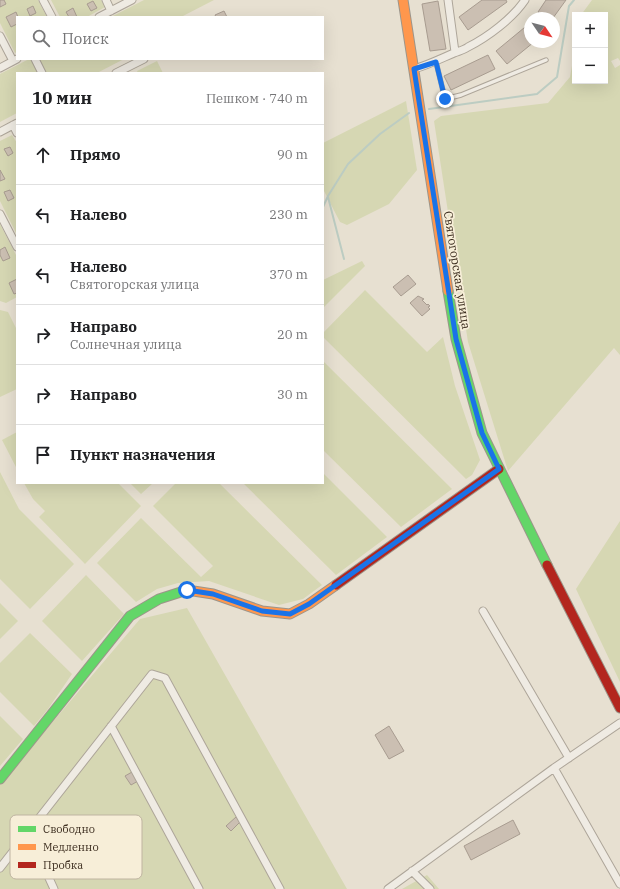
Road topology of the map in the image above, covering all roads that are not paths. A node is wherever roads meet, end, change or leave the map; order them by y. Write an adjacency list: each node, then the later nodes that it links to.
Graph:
1 (43, 0): 8 (street)
2 (106, 0): 7 (street)
3 (132, 0): 7 (street)
4 (403, 0): 18 (street, Святогорская улица)
5 (448, 0): 11 (street)
6 (525, 0): 11 (street)
7 (111, 10): 9 (street)
8 (51, 16)
9 (101, 16)
10 (0, 36): 12 (street)
11 (455, 52): 16 (street)
12 (15, 60): 17 (street)
13 (36, 60): 20 (street)
14 (143, 60): 19 (street)
15 (546, 60): 16 (lane)
16 (436, 62): 18 (street)
17 (0, 68)
18 (414, 69): 25 (street, Святогорская улица)
19 (130, 70)
20 (42, 72)
21 (15, 124): 22 (street)
22 (0, 132)
23 (0, 214): 24 (street)
24 (16, 245)
25 (499, 469): 27 (street, Святогорская улица); 32 (street)
26 (483, 611): 30 (street)
27 (620, 708)
28 (620, 723): 30 (street)
29 (111, 726): 33 (street); 40 (street); 41 (street)
30 (569, 758): 31 (street)
31 (554, 768): 36 (street); 38 (street)
32 (0, 779)
33 (41, 815)
34 (10, 855): 35 (street)
35 (0, 868)
36 (412, 871): 42 (street); 43 (street)
37 (49, 879): 39 (street)
38 (620, 884)
39 (54, 889)
40 (199, 889)
41 (280, 889)
42 (388, 889)
43 (430, 889)

